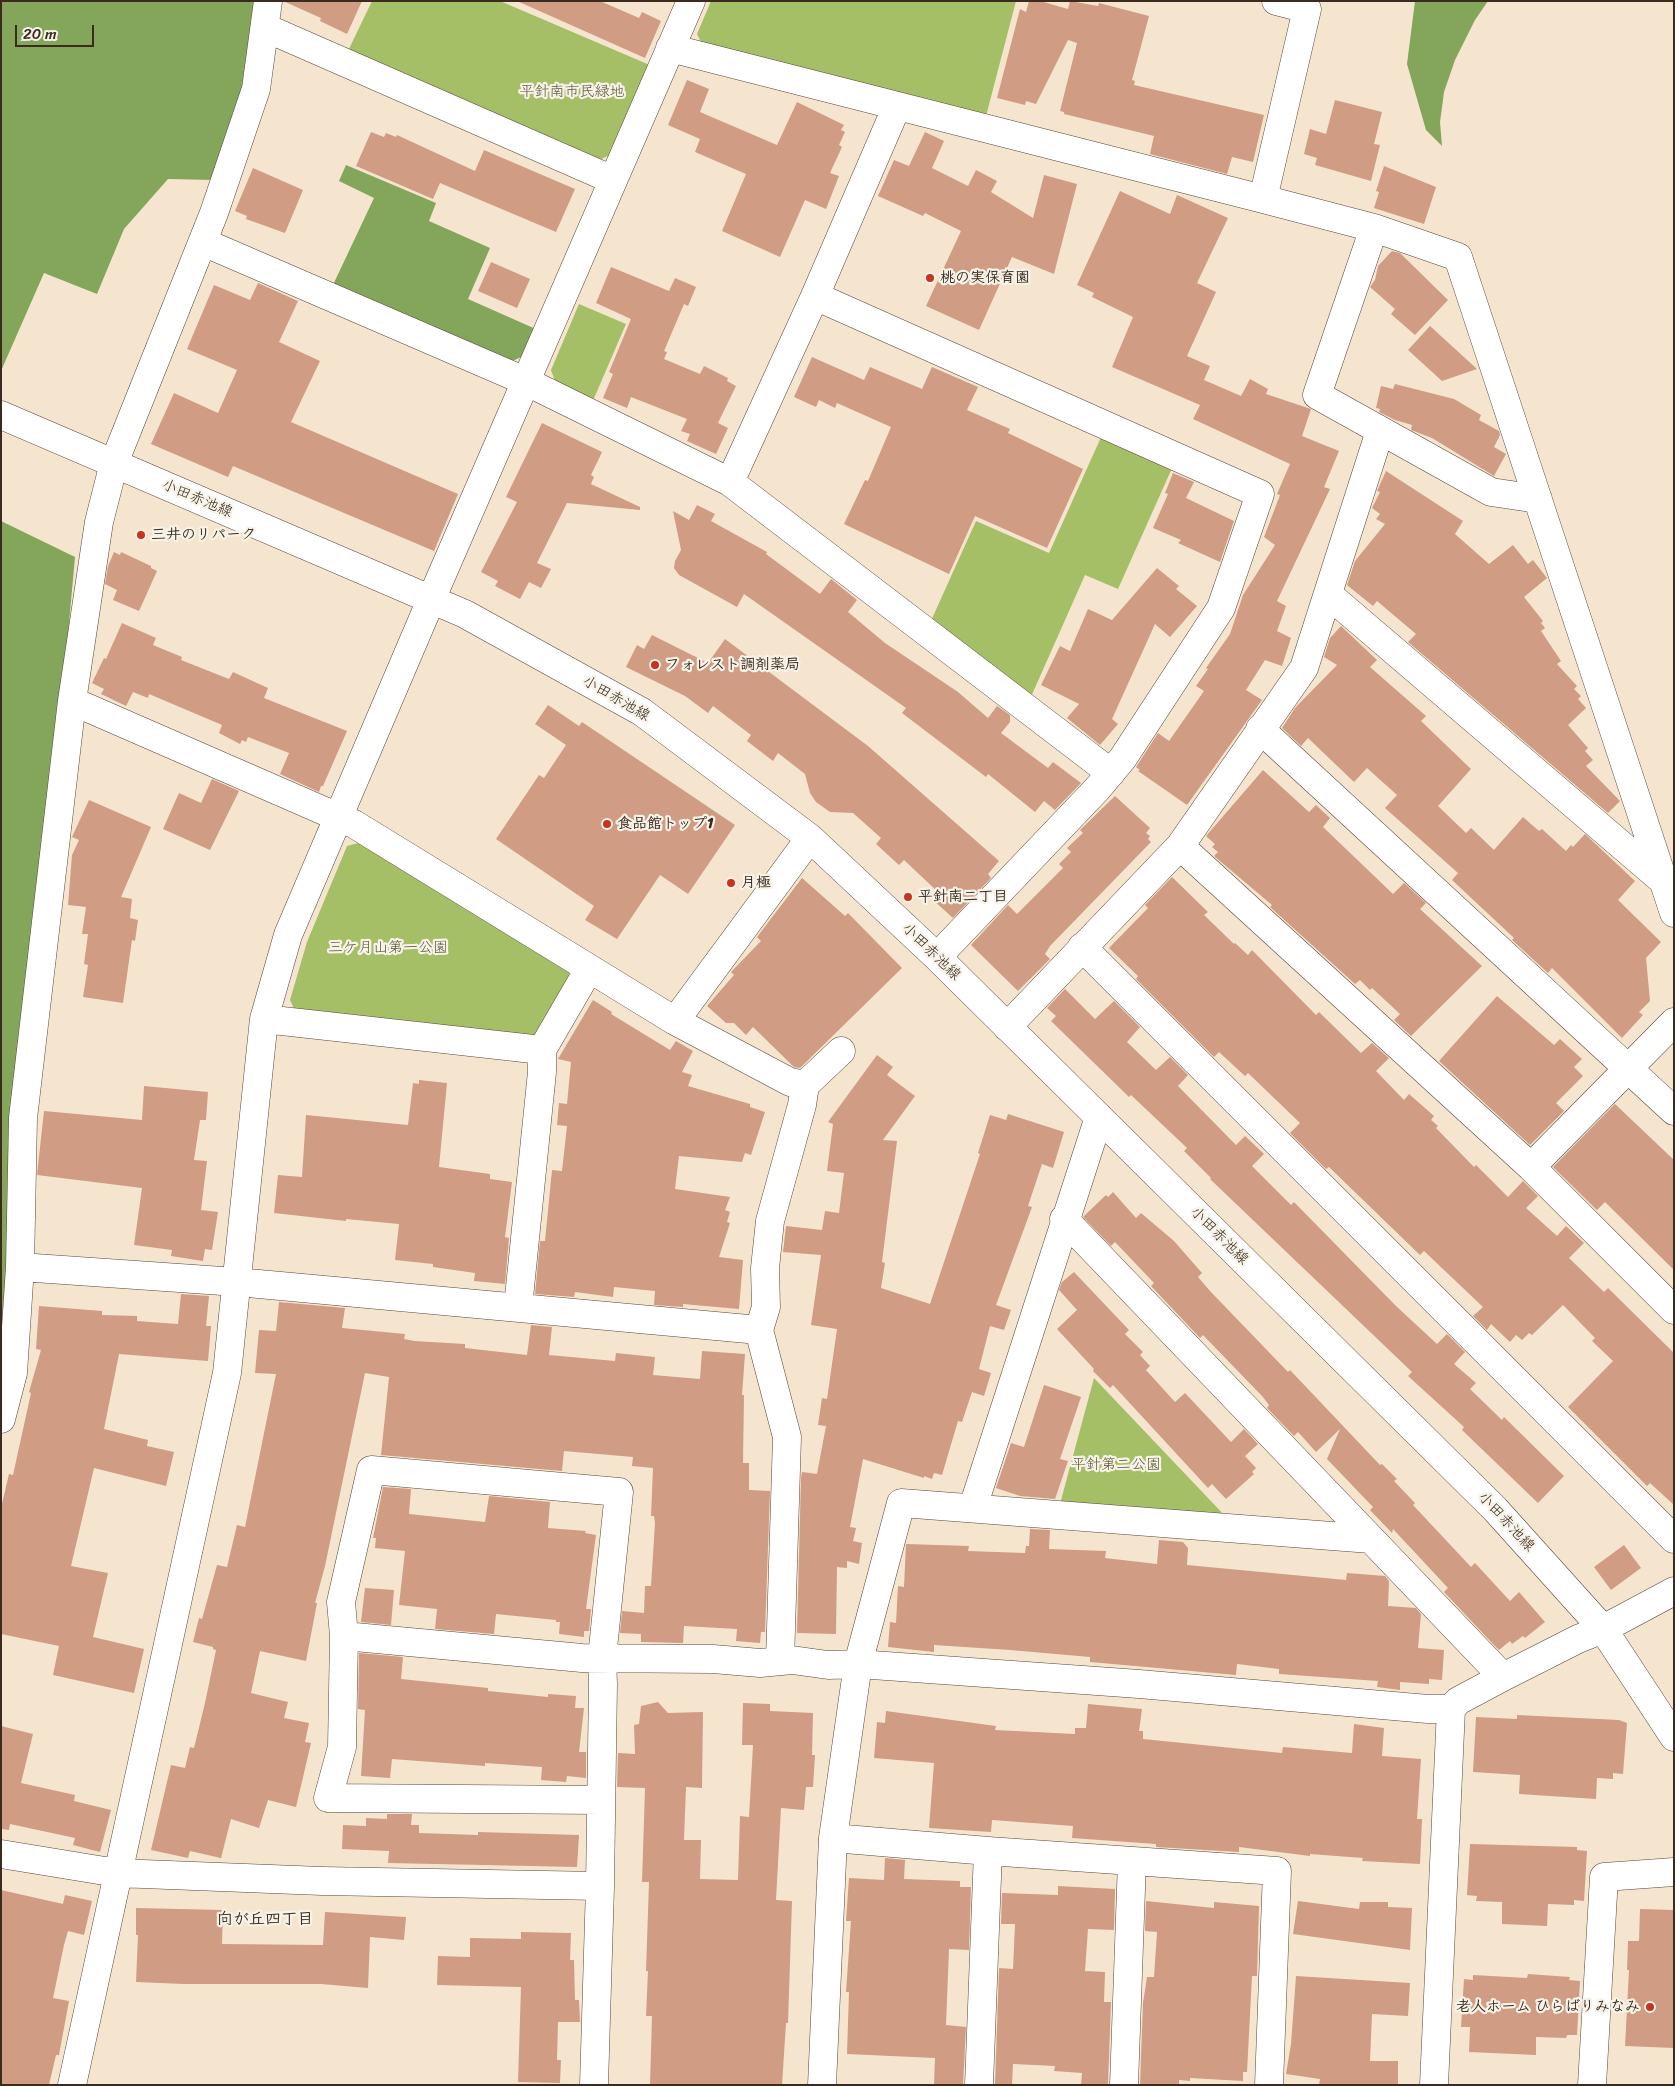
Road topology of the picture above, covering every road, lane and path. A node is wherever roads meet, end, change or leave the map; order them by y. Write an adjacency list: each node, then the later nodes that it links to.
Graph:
1 (268, 1): 4 (street)
2 (690, 1): 5 (street)
3 (1276, 1): 8 (street)
4 (266, 28): 7 (street); 10 (street)
5 (670, 48): 6 (street); 7 (street)
6 (896, 106): 8 (street); 11 (street)
7 (613, 180): 12 (street)
8 (1263, 199): 9 (street)
9 (1374, 228): 14 (street); 17 (street)
10 (203, 242): 12 (street); 15 (street)
11 (815, 296): 16 (street); 22 (street)
12 (525, 381): 16 (street); 19 (street)
13 (1, 415): 15 (street, 小田赤池線)
14 (1380, 431): 17 (street); 18 (street)
15 (114, 463): 19 (street, 小田赤池線); 20 (street)
16 (730, 482): 22 (street)
17 (1538, 499): 26 (street)
18 (1329, 595): 21 (street); 26 (street)
19 (431, 600): 23 (street); 24 (street, 小田赤池線)
20 (72, 700): 23 (street); 43 (street)
21 (1260, 729): 25 (street); 37 (street)
22 (1111, 773): 29 (street)
23 (338, 817): 30 (street); 31 (street)
24 (810, 838): 29 (street, 小田赤池線); 32 (street)
25 (1180, 846): 28 (street); 41 (street)
26 (1661, 879): 27 (street)
27 (1674, 913)
28 (1082, 947): 34 (street); 51 (street)
29 (937, 957): 34 (street, 小田赤池線)
30 (589, 969): 32 (street); 35 (street)
31 (264, 1019): 35 (street); 44 (street)
32 (675, 1021): 38 (street)
33 (1674, 1022): 37 (street)
34 (1007, 1027): 40 (street, 小田赤池線)
35 (542, 1050): 45 (street)
36 (841, 1051): 38 (street)
37 (1628, 1068): 39 (street); 41 (street)
38 (805, 1085): 47 (street)
39 (1674, 1111)
40 (1099, 1117): 42 (street); 53 (street, 小田赤池線)
41 (1532, 1167): 46 (street)
42 (1064, 1219): 49 (street); 50 (street)
43 (20, 1267): 44 (street); 48 (street)
44 (237, 1282): 45 (street); 67 (street)
45 (518, 1307): 47 (street)
46 (1674, 1310)
47 (759, 1330): 56 (street)
48 (1, 1420)
49 (973, 1507): 50 (street); 57 (street)
50 (1371, 1539): 58 (street)
51 (1674, 1539)
52 (1674, 1591): 53 (street)
53 (1603, 1629): 58 (street); 60 (street, 小田赤池線)
54 (344, 1636): 55 (street); 55 (street); 61 (street)
55 (602, 1658): 56 (street); 61 (street)
56 (780, 1660): 57 (street)
57 (858, 1664): 59 (street); 62 (street)
58 (1503, 1677): 59 (street)
59 (1451, 1709): 75 (street)
60 (1674, 1737)
61 (601, 1800): 68 (street)
62 (833, 1838): 63 (street); 71 (street)
63 (988, 1851): 65 (street); 72 (street)
64 (1, 1854): 67 (street)
65 (1132, 1861): 73 (street); 74 (street)
66 (1674, 1872): 76 (street)
67 (117, 1873): 68 (street); 69 (street)
68 (600, 1886): 70 (street)
69 (72, 2085)
70 (594, 2085)
71 (822, 2085)
72 (979, 2085)
73 (1124, 2085)
74 (1269, 2085)
75 (1434, 2085)
76 (1592, 2085)

